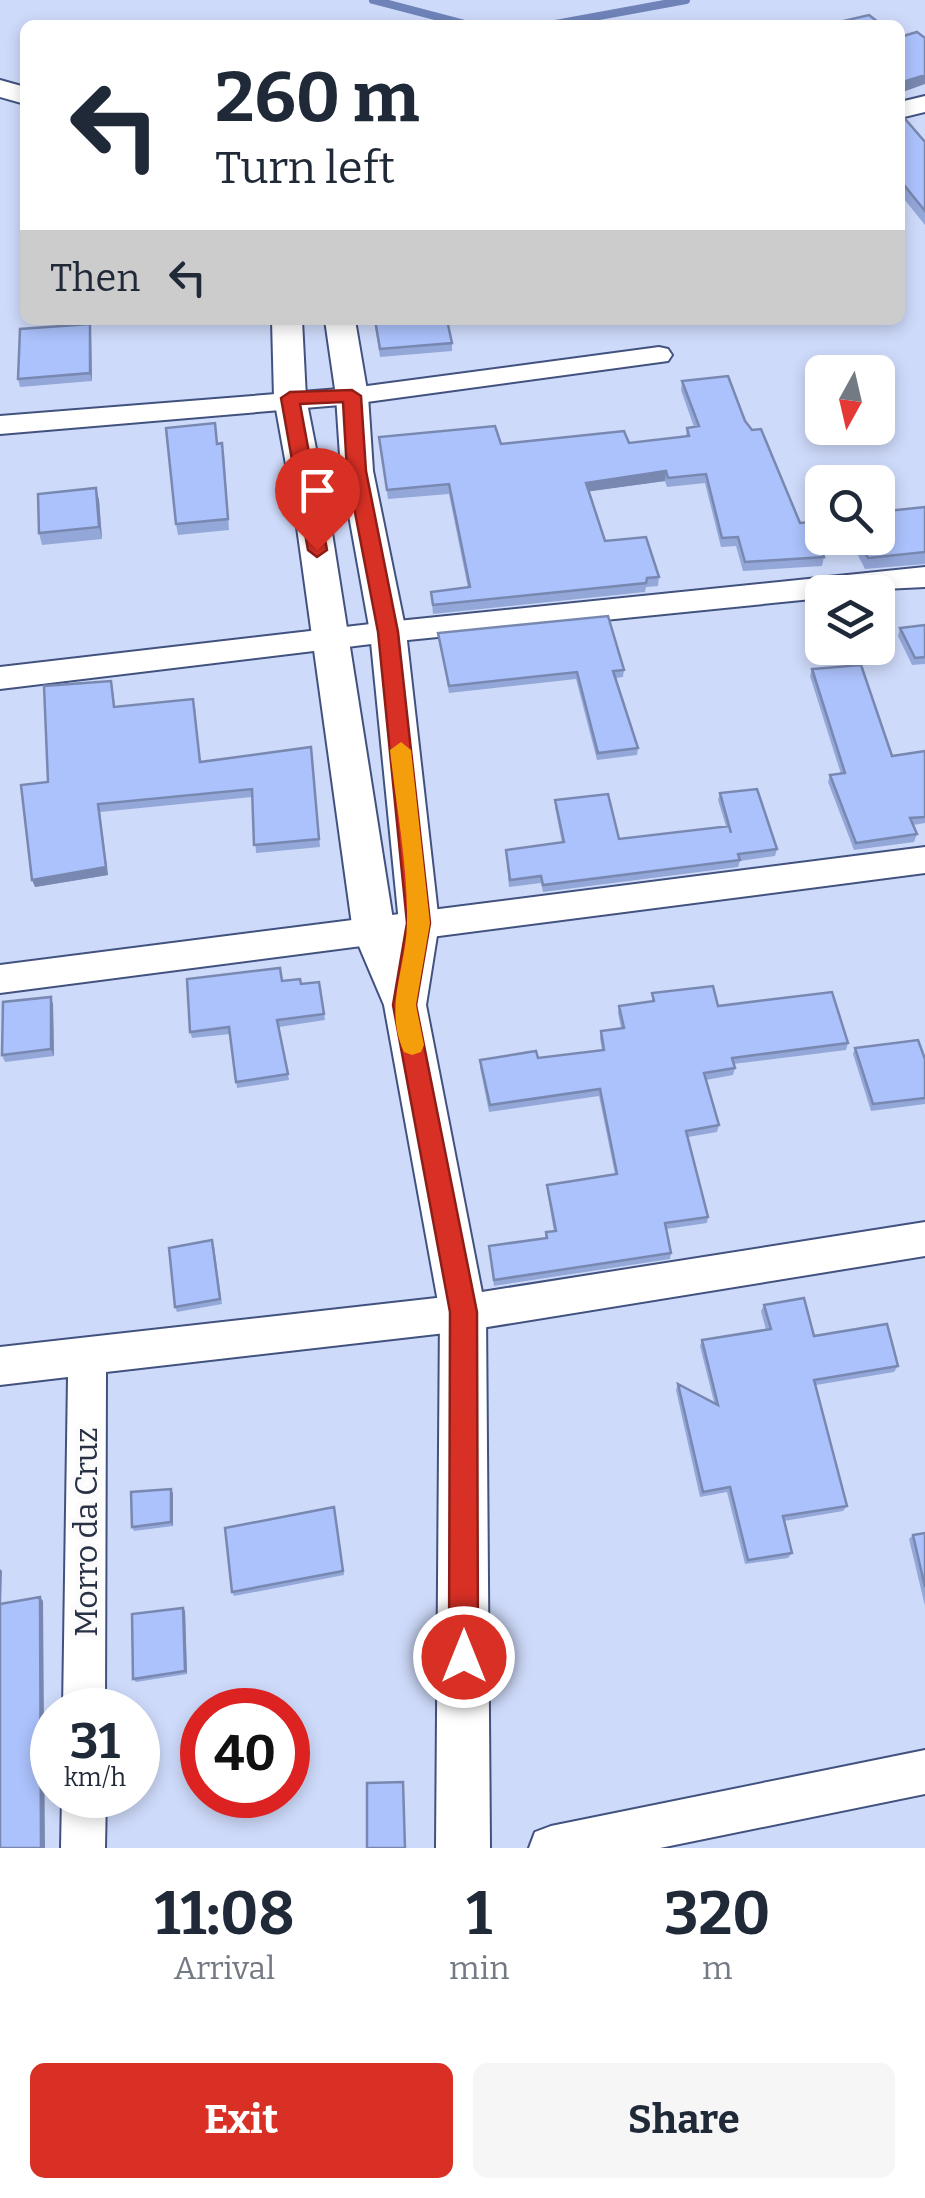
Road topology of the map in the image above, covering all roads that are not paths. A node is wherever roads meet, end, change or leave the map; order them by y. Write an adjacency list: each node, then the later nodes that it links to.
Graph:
1 (287, 325): 5 (street)
2 (341, 325): 4 (street)
3 (659, 355): 4 (street)
4 (352, 396): 5 (street); 8 (street)
5 (290, 398): 6 (street); 9 (street)
6 (0, 425)
7 (925, 577): 8 (street)
8 (388, 632): 9 (street); 12 (street)
9 (330, 640): 10 (street); 13 (street)
10 (0, 678)
11 (925, 860): 12 (street)
12 (419, 923): 13 (street); 15 (street)
13 (373, 932): 14 (street); 15 (street)
14 (0, 979)
15 (405, 1005): 17 (street)
16 (925, 1239): 17 (street)
17 (464, 1312): 18 (street); 24 (street)
18 (87, 1354): 19 (street); 20 (street, Morro da Cruz)
19 (0, 1366)
20 (84, 1688)
21 (925, 1772): 25 (street)
22 (84, 1818): 23 (street)
23 (84, 1848)
24 (463, 1848)
25 (551, 1848)

